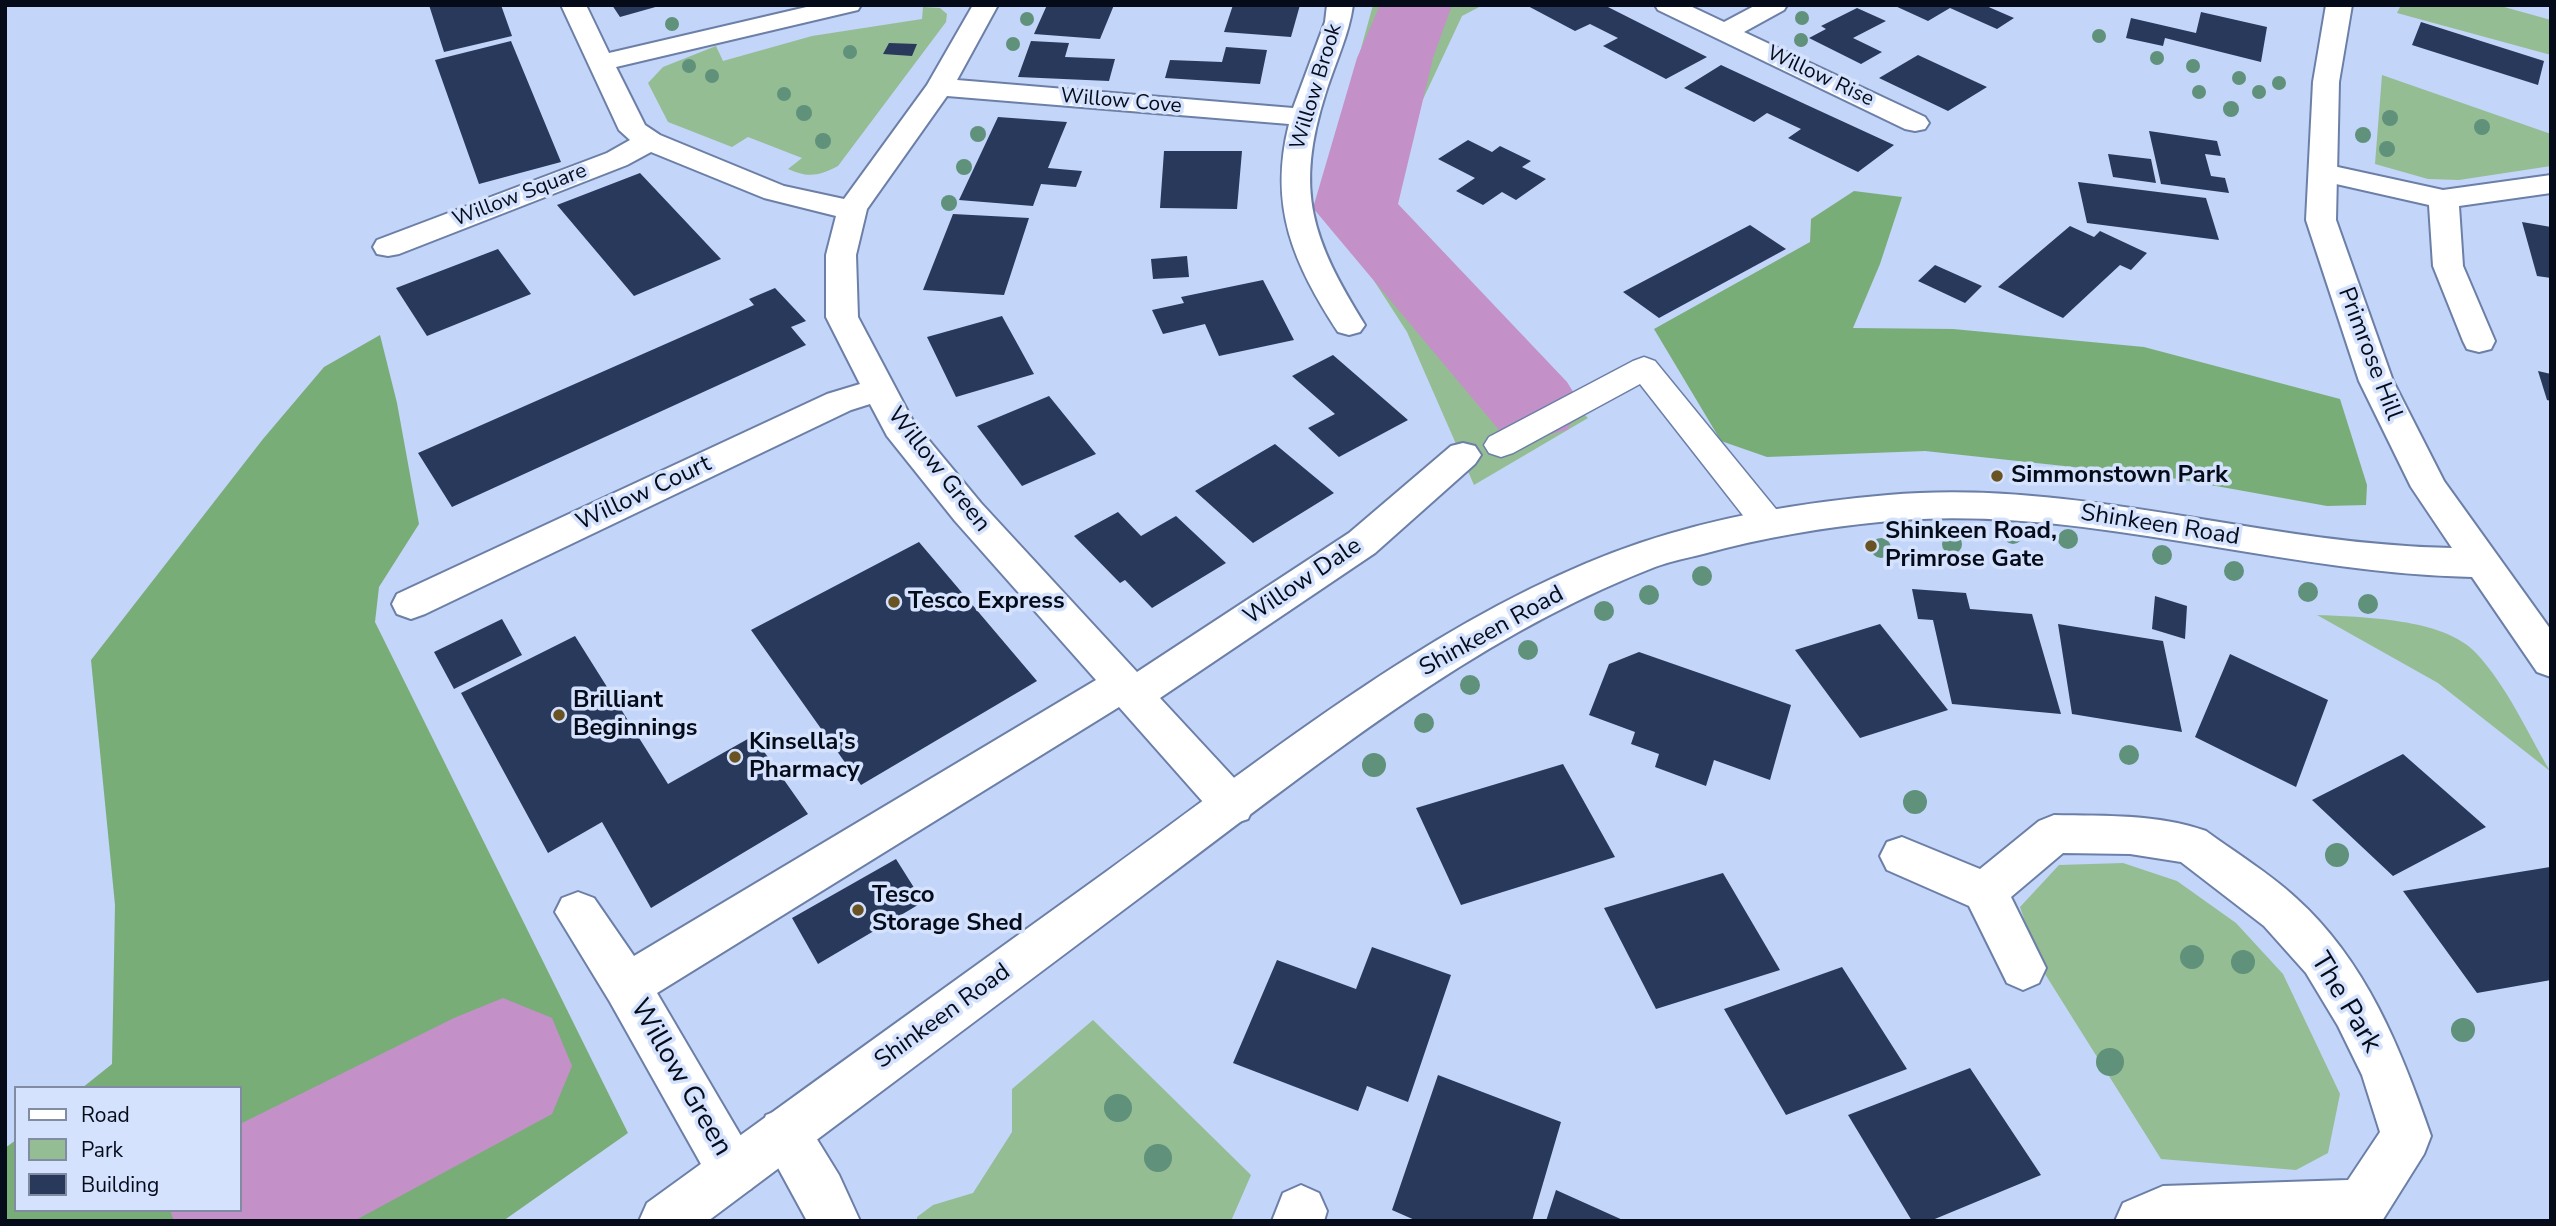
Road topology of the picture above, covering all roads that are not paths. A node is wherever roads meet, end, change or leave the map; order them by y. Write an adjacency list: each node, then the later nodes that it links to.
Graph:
1 (573, 5): 9 (street)
2 (849, 5): 9 (street)
3 (986, 5): 10 (street, Willow Green)
4 (1340, 5): 11 (street, Willow Brook)
5 (1667, 5): 8 (street, Willow Rise)
6 (1775, 5): 8 (street, Willow Rise)
7 (2339, 5): 14 (street, Primrose Hill)
8 (1725, 32): 12 (street, Willow Rise)
9 (601, 63): 13 (street)
10 (940, 87): 11 (street, Willow Cove); 17 (street, Willow Green)
11 (1303, 117): 19 (street, Willow Brook)
12 (1915, 122)
13 (650, 141): 17 (street); 18 (street, Willow Square)
14 (2324, 173): 16 (street); 25 (street, Primrose Hill)
15 (2551, 184): 16 (street)
16 (2443, 199): 20 (street)
17 (852, 209): 21 (street, Willow Green)
18 (388, 247)
19 (1349, 325)
20 (2479, 341)
21 (879, 390): 26 (street, Willow Court); 28 (street, Willow Green)
22 (1501, 445): 24 (lane)
23 (1463, 455): 28 (street, Willow Dale)
24 (1768, 523): 25 (street, Shinkeen Road); 29 (street, Shinkeen Road)
25 (2482, 563): 27 (street, Primrose Hill)
26 (411, 604)
27 (2551, 661)
28 (1128, 689): 29 (street, Willow Green); 34 (street, Willow Green)
29 (1233, 806): 35 (street, Shinkeen Road)
30 (1902, 856): 31 (street)
31 (1985, 892): 33 (street); 39 (street, The Park)
32 (578, 912): 34 (street, Willow Green)
33 (2024, 968)
34 (627, 986): 36 (street, Willow Green)
35 (784, 1133): 36 (street, Shinkeen Road); 38 (street)
36 (733, 1171): 37 (street, Shinkeen Road)
37 (665, 1221)
38 (834, 1221)
39 (2141, 1221)

